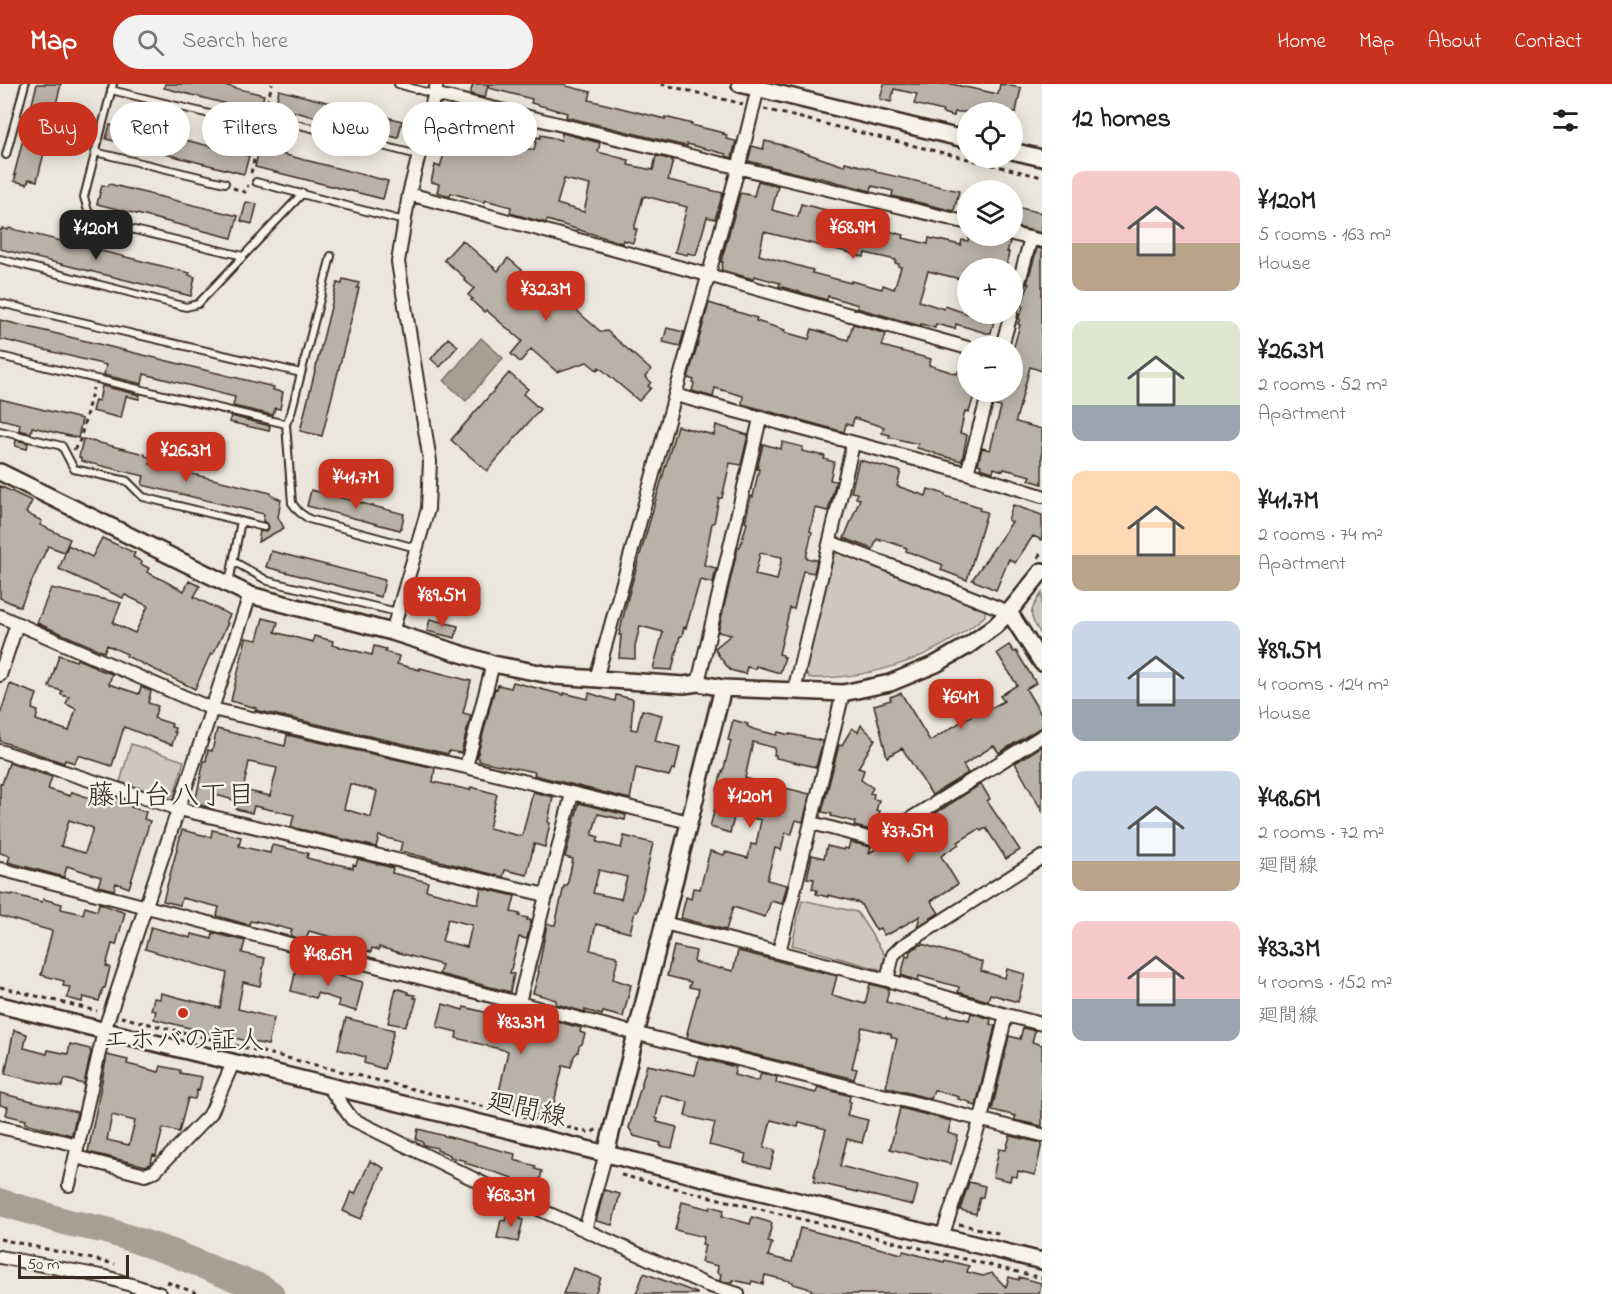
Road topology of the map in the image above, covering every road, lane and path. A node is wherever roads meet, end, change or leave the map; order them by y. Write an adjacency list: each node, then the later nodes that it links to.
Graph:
1 (25, 84): 14 (lane)
2 (272, 84): 26 (path)
3 (398, 84): 8 (lane)
4 (661, 84): 9 (path)
5 (740, 84): 6 (street)
6 (758, 86): 9 (street); 12 (street)
7 (112, 87): 10 (lane); 15 (lane)
8 (435, 89): 23 (street)
9 (753, 107): 23 (street); 24 (path)
10 (202, 111)
11 (299, 125): 16 (lane)
12 (957, 137)
13 (0, 139): 14 (lane)
14 (10, 141): 19 (lane)
15 (98, 141)
16 (402, 151)
17 (98, 153): 26 (lane)
18 (1023, 154): 22 (street)
19 (6, 155)
20 (94, 156): 32 (lane)
21 (419, 156): 28 (street)
22 (1042, 158)
23 (738, 169): 29 (street); 35 (street)
24 (1042, 177)
25 (256, 182): 27 (lane)
26 (225, 183)
27 (303, 194): 30 (lane); 32 (lane)
28 (409, 194): 30 (street); 35 (street)
29 (957, 220)
30 (405, 222): 55 (street)
31 (1037, 239): 36 (street)
32 (243, 256): 34 (lane)
33 (331, 256): 40 (lane)
34 (0, 260)
35 (708, 275): 38 (street); 42 (street)
36 (1023, 277)
37 (0, 303): 40 (lane)
38 (957, 345)
39 (0, 356): 41 (lane)
40 (301, 373): 45 (lane)
41 (95, 379): 45 (lane); 48 (path)
42 (675, 395): 44 (street); 69 (street)
43 (986, 402): 50 (street)
44 (760, 419): 47 (street); 70 (street)
45 (286, 424): 55 (lane)
46 (0, 431): 48 (lane)
47 (854, 444): 50 (street); 54 (street)
48 (68, 459): 52 (lane)
49 (0, 472): 59 (street)
50 (967, 473): 51 (street)
51 (1042, 496)
52 (241, 521): 53 (lane); 57 (lane)
53 (264, 527)
54 (830, 542): 62 (street); 72 (street)
55 (417, 548): 61 (street)
56 (1042, 552): 58 (path)
57 (233, 561): 59 (lane); 61 (lane)
58 (1040, 565): 62 (street)
59 (228, 584): 60 (street)
60 (250, 595): 65 (street); 74 (street)
61 (398, 612): 65 (street)
62 (1009, 612): 66 (street); 73 (street)
63 (0, 616): 64 (street)
64 (17, 624): 68 (street); 74 (street)
65 (392, 632): 67 (street)
66 (1042, 663)
67 (493, 664): 69 (street); 77 (street)
68 (0, 675)
69 (596, 679): 70 (street)
70 (698, 683): 71 (street)
71 (723, 688): 72 (street); 80 (street)
72 (794, 691): 73 (street)
73 (843, 693): 81 (street)
74 (212, 709): 77 (street); 79 (street)
75 (1042, 736): 81 (street)
76 (0, 751): 79 (street)
77 (466, 767): 78 (street)
78 (572, 794): 80 (street); 84 (street)
79 (179, 809): 84 (street); 85 (street)
80 (689, 822): 86 (street)
81 (812, 823): 87 (street)
82 (1042, 857): 88 (street)
83 (0, 869): 85 (street)
84 (546, 894): 90 (street)
85 (146, 907): 90 (street); 92 (street)
86 (664, 923): 87 (street); 96 (street)
87 (779, 952): 88 (street)
88 (887, 980): 93 (street)
89 (0, 987): 92 (path)
90 (519, 1002): 96 (street)
91 (0, 1005): 95 (street, 廻間線)
92 (110, 1015): 95 (street); 100 (path)
93 (1006, 1015): 94 (street); 99 (street)
94 (1042, 1024)
95 (104, 1031): 97 (street, 廻間線); 103 (street)
96 (636, 1033): 99 (street); 104 (street)
97 (233, 1063): 98 (street, 廻間線); 103 (street)
98 (329, 1087): 104 (street, 廻間線); 106 (street)
99 (981, 1119): 102 (street); 107 (street)
100 (602, 1125)
101 (0, 1127): 103 (street)
102 (1042, 1135)
103 (77, 1151): 105 (street)
104 (606, 1153): 106 (street); 107 (street, 廻間線)
105 (69, 1185)
106 (585, 1230): 111 (street)
107 (942, 1237): 109 (street, 廻間線)
108 (0, 1257): 110 (street)
109 (1042, 1261)
110 (160, 1294)
111 (738, 1294)

